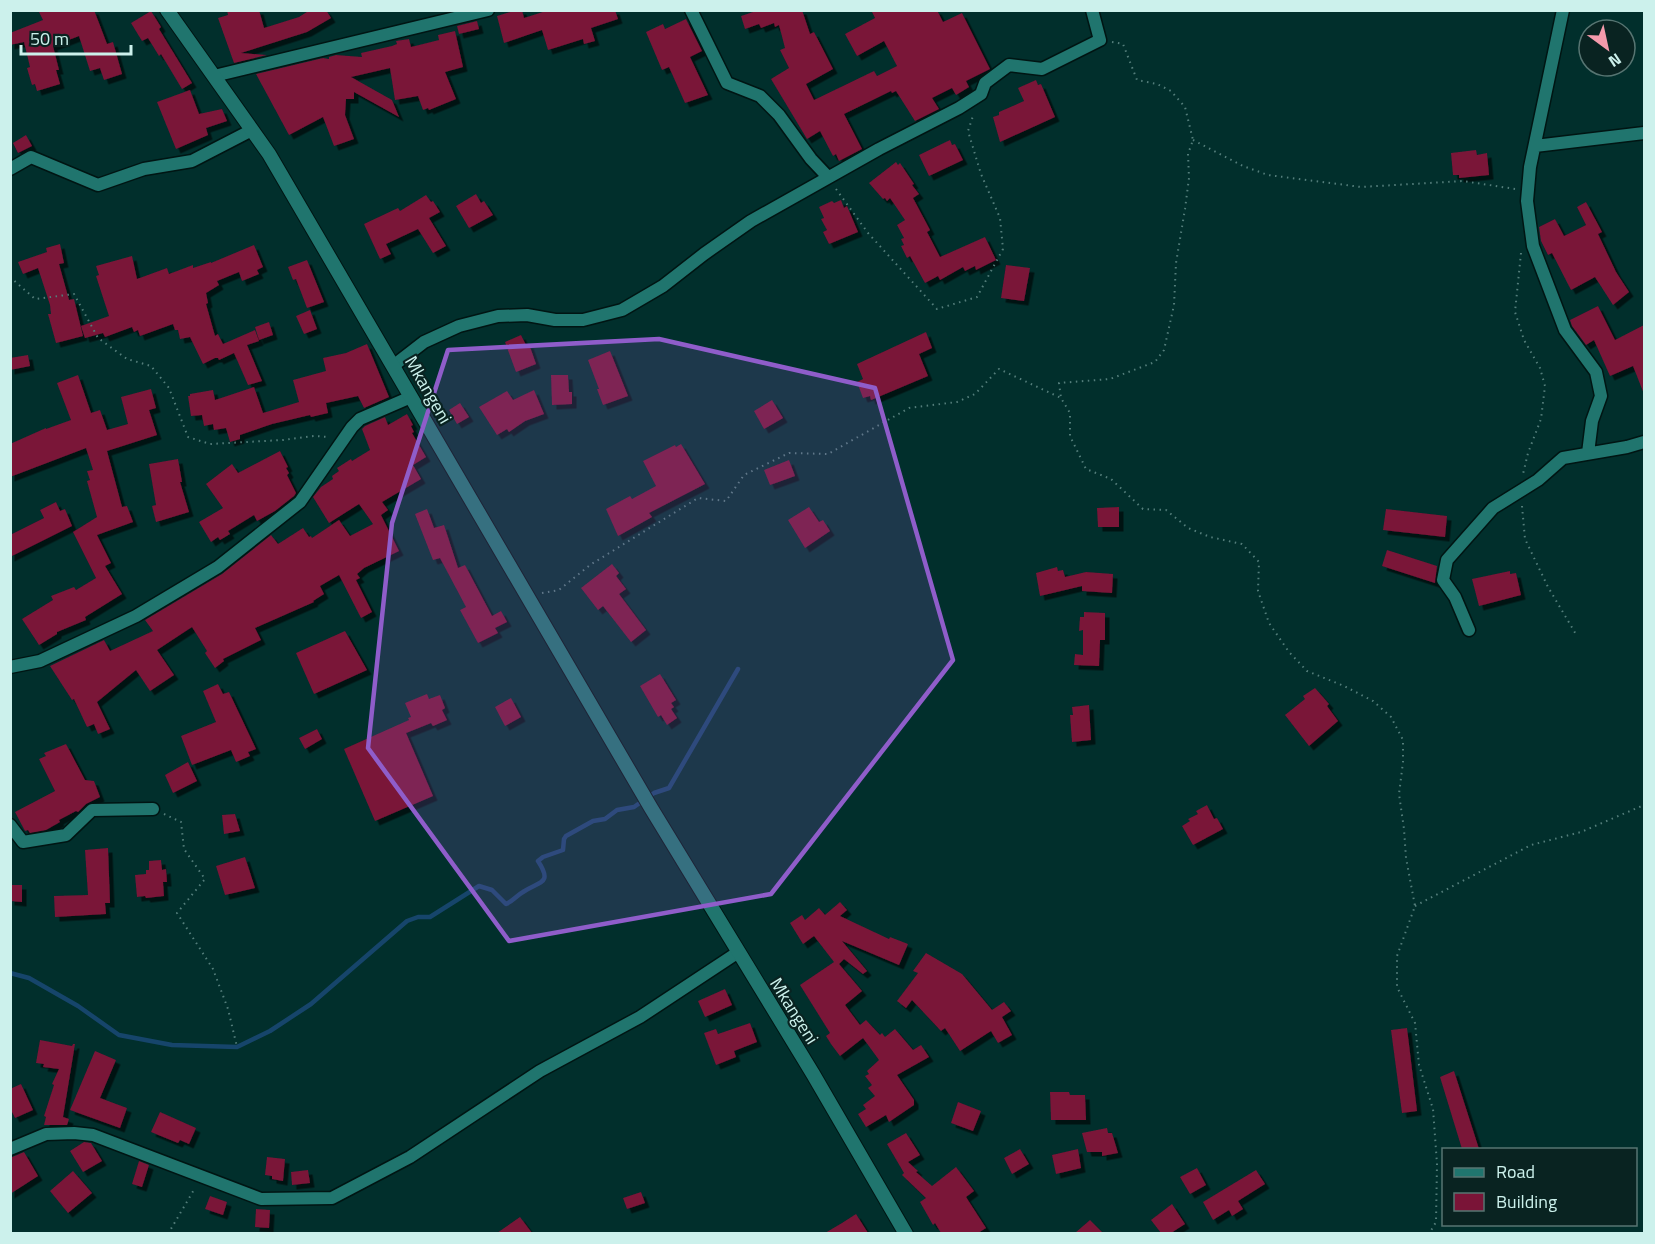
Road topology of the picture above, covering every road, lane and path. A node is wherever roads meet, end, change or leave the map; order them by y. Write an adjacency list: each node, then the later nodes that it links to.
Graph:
1 (167, 10): 7 (street, Mkangeni)
2 (488, 10): 7 (street)
3 (691, 10): 14 (street)
4 (1092, 10): 6 (street)
5 (1563, 10): 12 (street)
6 (1100, 40): 8 (street); 11 (path)
7 (214, 76): 9 (street, Mkangeni)
8 (981, 94): 14 (street); 14 (path)
9 (252, 130): 13 (street); 18 (street, Mkangeni)
10 (1644, 133): 12 (street)
11 (1193, 140): 15 (path); 20 (path)
12 (1535, 146): 15 (street)
13 (10, 169)
14 (828, 177): 18 (street)
15 (1527, 201): 16 (street)
16 (1532, 235): 23 (street); 24 (path)
17 (10, 277): 21 (path)
18 (393, 366): 19 (street, Mkangeni)
19 (411, 397): 21 (street); 25 (street, Mkangeni)
20 (1061, 398): 25 (path); 32 (path)
21 (346, 438): 28 (street)
22 (1644, 442): 23 (street)
23 (1588, 453): 24 (street)
24 (1521, 491): 26 (street); 27 (path)
25 (527, 596): 33 (street, Mkangeni)
26 (1468, 630)
27 (1577, 636)
28 (10, 667)
29 (1644, 805): 32 (path)
30 (153, 809): 31 (street); 34 (path)
31 (10, 825)
32 (1415, 906): 39 (path)
33 (737, 953): 36 (street); 38 (street, Mkangeni)
34 (237, 1047)
35 (10, 1149): 36 (street)
36 (201, 1178): 37 (path)
37 (168, 1233)
38 (906, 1233)
39 (1430, 1233)

